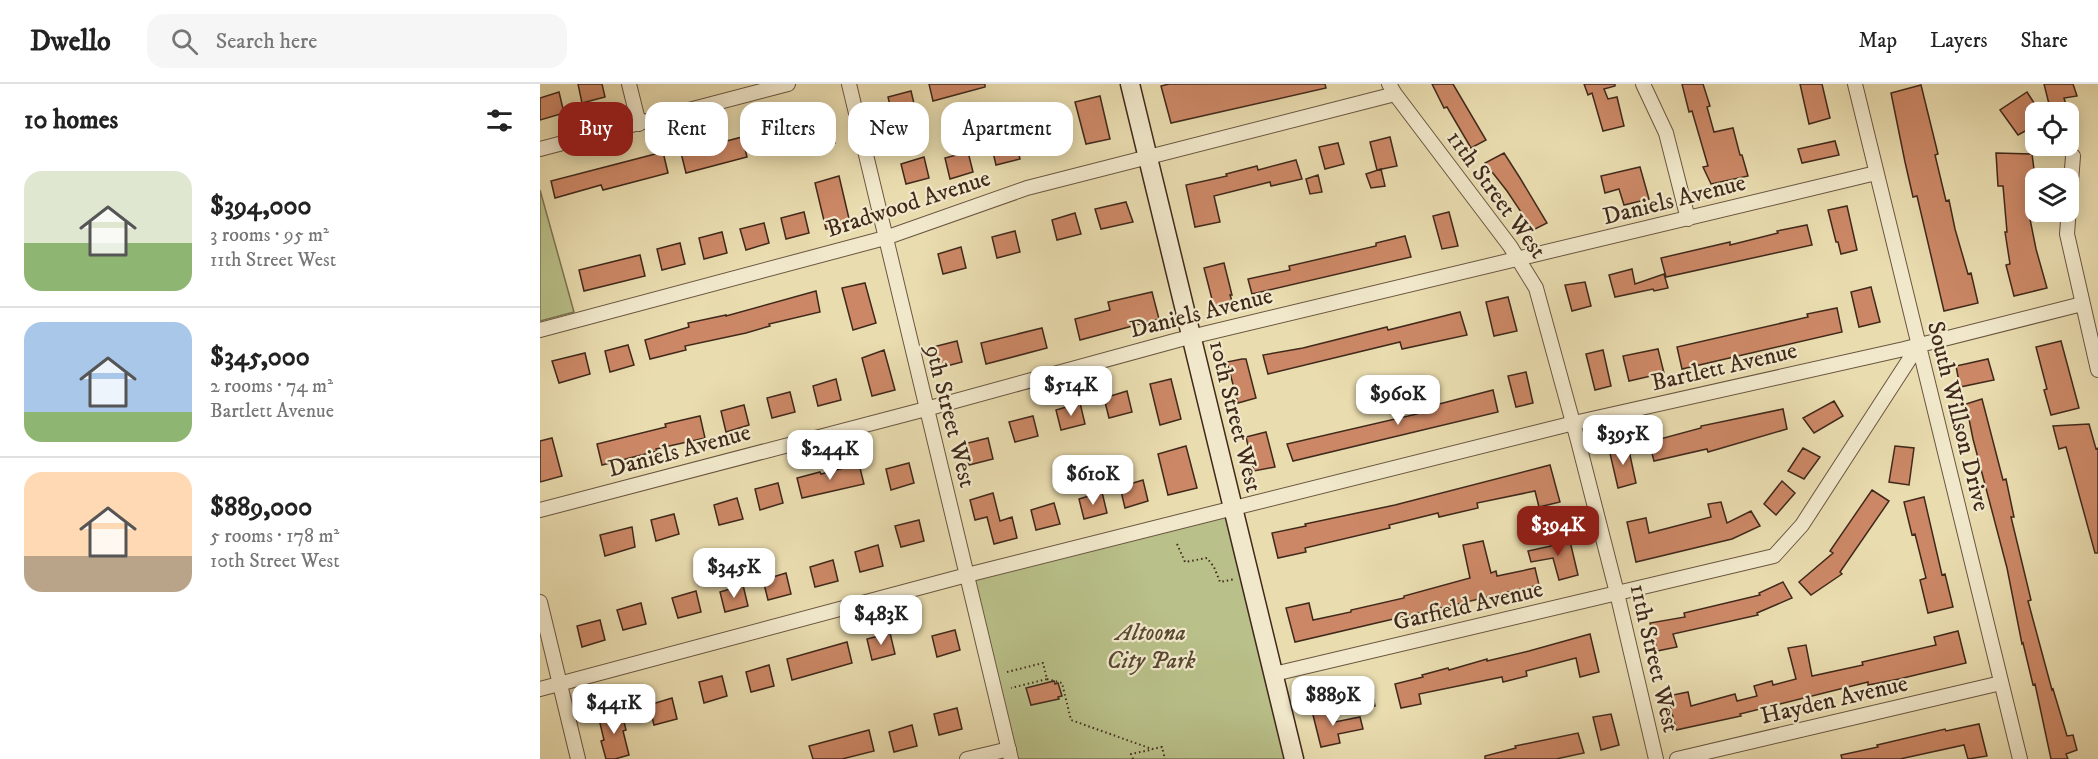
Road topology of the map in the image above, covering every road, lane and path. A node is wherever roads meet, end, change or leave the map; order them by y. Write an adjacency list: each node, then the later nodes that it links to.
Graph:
1 (629, 84): 8 (street)
2 (788, 84): 8 (street)
3 (849, 84): 14 (street, 9th Street West)
4 (1130, 84): 11 (street, 10th Street West)
5 (1643, 84): 13 (street)
6 (1855, 84): 12 (street, South Willson Drive)
7 (1392, 89): 11 (street, Bradwood Avenue); 15 (street, 11th Street West)
8 (639, 124): 9 (street)
9 (540, 149)
10 (2073, 156): 16 (street)
11 (1148, 157): 14 (street, Bradwood Avenue); 18 (street, 10th Street West)
12 (1876, 173): 13 (street, Daniels Avenue); 19 (street, South Willson Drive)
13 (1688, 219): 15 (street, Daniels Avenue)
14 (885, 238): 17 (street, Bradwood Avenue); 21 (street, 9th Street West)
15 (1519, 259): 18 (street, Daniels Avenue); 22 (street, 11th Street West)
16 (2082, 304): 19 (street, Bartlett Avenue); 20 (street)
17 (540, 330)
18 (1192, 337): 21 (street, Daniels Avenue); 23 (street, 10th Street West)
19 (1918, 346): 22 (street, Bartlett Avenue); 28 (street, Garfield Avenue); 34 (street, South Willson Drive)
20 (2098, 370)
21 (926, 409): 24 (street, Daniels Avenue); 26 (street, 9th Street West)
22 (1574, 423): 23 (street, Bartlett Avenue); 28 (street, 11th Street West)
23 (1234, 508): 26 (street, Bartlett Avenue); 31 (street, 10th Street West)
24 (540, 510)
25 (1177, 544): 27 (path)
26 (967, 575): 33 (street, Bartlett Avenue); 38 (street, 9th Street West)
27 (1235, 579)
28 (1617, 593): 31 (street, Garfield Avenue); 44 (street, 11th Street West)
29 (540, 602): 33 (street)
30 (1007, 672): 32 (path)
31 (1274, 674): 43 (street, 10th Street West)
32 (1047, 679): 35 (path); 37 (path)
33 (560, 684): 36 (street, Bartlett Avenue); 39 (street)
34 (2001, 684): 45 (street, Hayden Avenue); 46 (street, South Willson Drive)
35 (1011, 688)
36 (540, 689)
37 (1152, 749): 41 (path); 42 (path)
38 (1010, 754): 40 (street)
39 (578, 759)
40 (967, 759)
41 (1133, 759)
42 (1164, 759)
43 (1294, 759)
44 (1656, 759)
45 (1677, 759)
46 (2019, 759)

